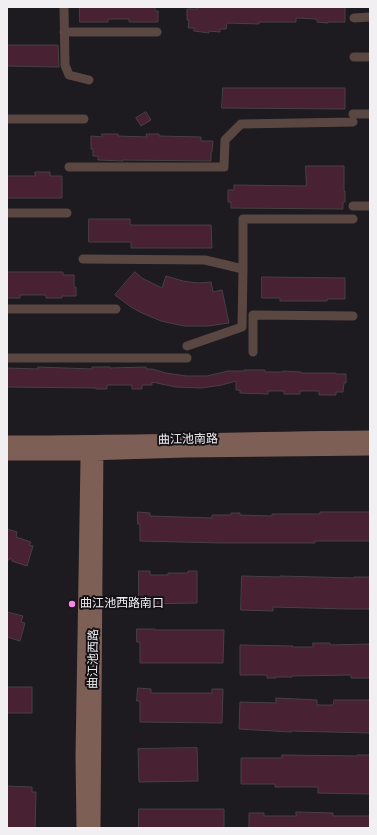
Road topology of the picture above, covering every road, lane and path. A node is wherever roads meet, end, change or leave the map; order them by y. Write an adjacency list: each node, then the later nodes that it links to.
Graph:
1 (64, 7): 4 (street)
2 (354, 18): 3 (street)
3 (370, 18)
4 (64, 32): 5 (street); 8 (street)
5 (157, 32)
6 (354, 57): 7 (street)
7 (370, 57)
8 (90, 80)
9 (370, 114): 12 (street)
10 (7, 119): 11 (street)
11 (84, 119)
12 (69, 167)
13 (353, 206): 14 (street)
14 (370, 206)
15 (67, 212): 16 (street)
16 (7, 213)
17 (353, 219): 19 (street)
18 (82, 259): 19 (street)
19 (243, 269): 23 (street)
20 (7, 309): 21 (street)
21 (116, 309)
22 (352, 316): 24 (street)
23 (187, 346)
24 (253, 352)
25 (7, 358): 26 (street)
26 (187, 358)
27 (370, 437): 29 (street, 曲江池南路)
28 (7, 442): 29 (street, 曲江池南路)
29 (92, 448): 30 (street, 曲江池南路); 31 (street, 曲江池南路); 32 (street, 曲江池西路); 33 (street, 曲江池西路)
30 (370, 449)
31 (7, 454)
32 (82, 828)
33 (94, 828)

